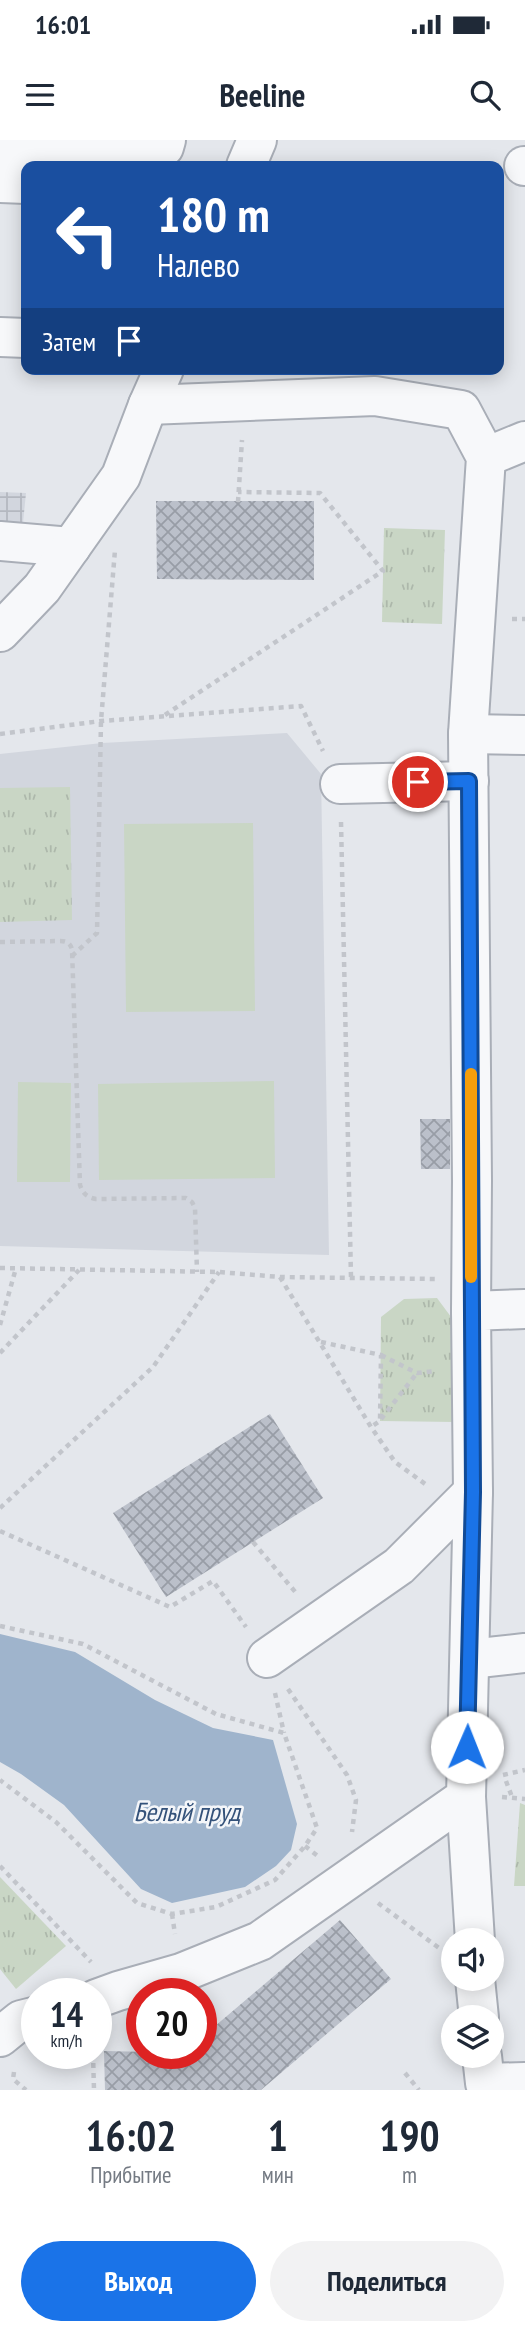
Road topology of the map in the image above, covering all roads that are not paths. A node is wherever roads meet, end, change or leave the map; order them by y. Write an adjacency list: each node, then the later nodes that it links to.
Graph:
1 (166, 140): 3 (lane)
2 (257, 140): 4 (lane)
3 (0, 150)
4 (248, 161)
5 (0, 183): 6 (lane)
6 (21, 184)
7 (0, 337): 8 (lane)
8 (21, 338)
9 (161, 375): 10 (lane)
10 (148, 405): 12 (lane); 14 (lane)
11 (525, 441): 12 (lane)
12 (486, 457): 16 (lane)
13 (0, 541): 14 (lane)
14 (71, 547): 15 (lane)
15 (0, 632)
16 (468, 734): 17 (lane); 18 (lane)
17 (525, 735)
18 (469, 781): 19 (lane); 20 (lane)
19 (340, 785)
20 (471, 1295): 21 (lane); 22 (lane)
21 (525, 1309)
22 (465, 1499): 24 (lane); 25 (lane)
23 (525, 1653): 25 (lane)
24 (267, 1658)
25 (470, 1659): 26 (lane)
26 (466, 1797): 27 (lane); 28 (lane)
27 (460, 1928)
28 (112, 1994)
29 (21, 2020): 30 (lane)
30 (0, 2037)
31 (483, 2068): 32 (lane)
32 (525, 2082)

